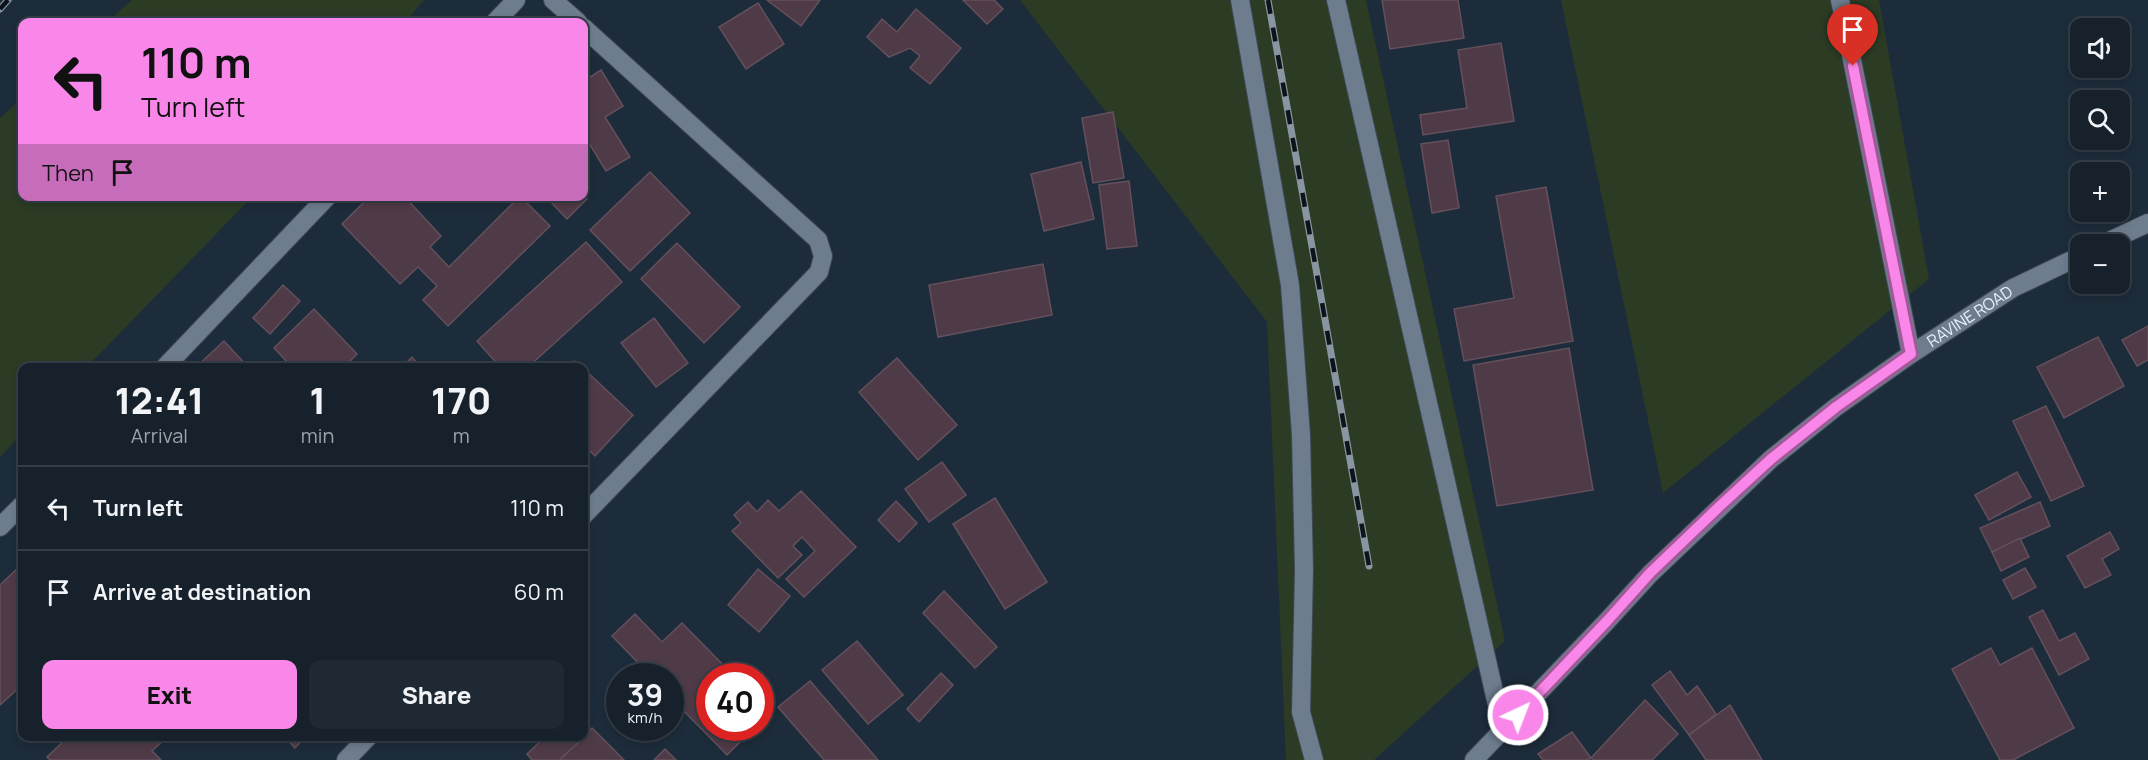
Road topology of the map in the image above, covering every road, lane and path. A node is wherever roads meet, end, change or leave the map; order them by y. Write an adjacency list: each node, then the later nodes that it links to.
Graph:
1 (516, 0): 6 (street)
2 (553, 0): 7 (street)
3 (1240, 0): 21 (street)
4 (1336, 0): 18 (street)
5 (1840, 0): 13 (street)
6 (499, 18)
7 (573, 18)
8 (588, 32): 16 (street)
9 (323, 201): 14 (street)
10 (2148, 223): 11 (street)
11 (2124, 234)
12 (2070, 261): 13 (street, RAVINE ROAD)
13 (1911, 354): 18 (street, RAVINE ROAD)
14 (169, 363)
15 (18, 509): 17 (street)
16 (588, 511)
17 (0, 527)
18 (1503, 731): 22 (street, RAVINE ROAD)
19 (364, 741): 20 (street)
20 (346, 760)
21 (1314, 760)
22 (1474, 760)

